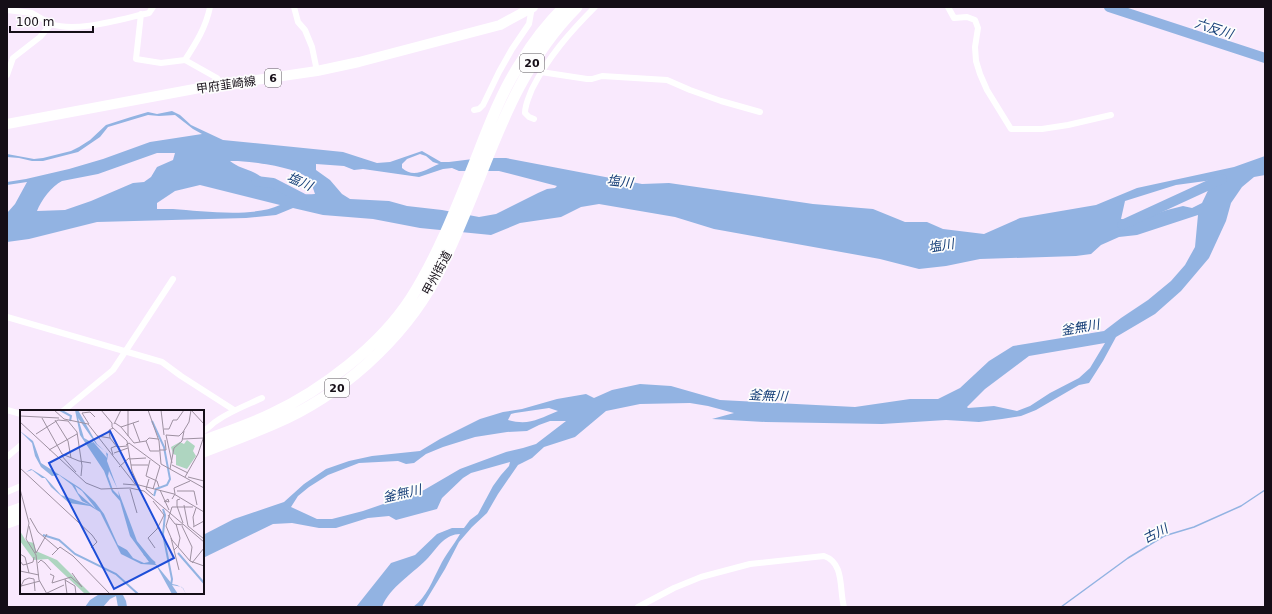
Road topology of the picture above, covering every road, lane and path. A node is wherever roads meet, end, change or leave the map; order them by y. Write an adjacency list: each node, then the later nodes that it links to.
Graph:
1 (153, 7): 10 (street)
2 (210, 7): 14 (street)
3 (294, 7): 15 (street)
4 (533, 7): 12 (street); 15 (main road, 甲府韮崎線 / 6)
5 (564, 7): 24 (highway, 甲州街道 / 20)
6 (577, 7): 24 (highway, 甲州街道 / 20)
7 (595, 7): 16 (street)
8 (948, 7): 21 (street)
9 (7, 10): 11 (street)
10 (141, 14): 11 (street); 14 (street)
11 (51, 24): 17 (street)
12 (530, 24): 13 (street); 19 (street)
13 (536, 28)
14 (185, 60): 18 (street)
15 (317, 71): 18 (main road, 甲府韮崎線 / 6)
16 (541, 72): 20 (street); 22 (street)
17 (7, 75)
18 (221, 84): 23 (main road, 甲府韮崎線 / 6)
19 (474, 110)
20 (760, 112)
21 (1111, 115)
22 (534, 119)
23 (7, 124)
24 (494, 126): 34 (highway, 甲州街道 / 20); 36 (highway, 甲州街道 / 20)
25 (173, 279): 27 (street)
26 (7, 317): 27 (street)
27 (126, 352): 30 (street); 31 (street)
28 (262, 398): 31 (street)
29 (7, 410): 32 (street)
30 (64, 410)
31 (234, 410): 33 (street)
32 (20, 414)
33 (204, 431)
34 (204, 441)
35 (20, 446): 37 (street)
36 (204, 452)
37 (7, 457)
38 (20, 486): 39 (street)
39 (7, 492)
40 (20, 508): 41 (highway)
41 (7, 513)
42 (20, 518): 43 (highway)
43 (7, 523)
44 (638, 607): 45 (street)
45 (844, 607)

